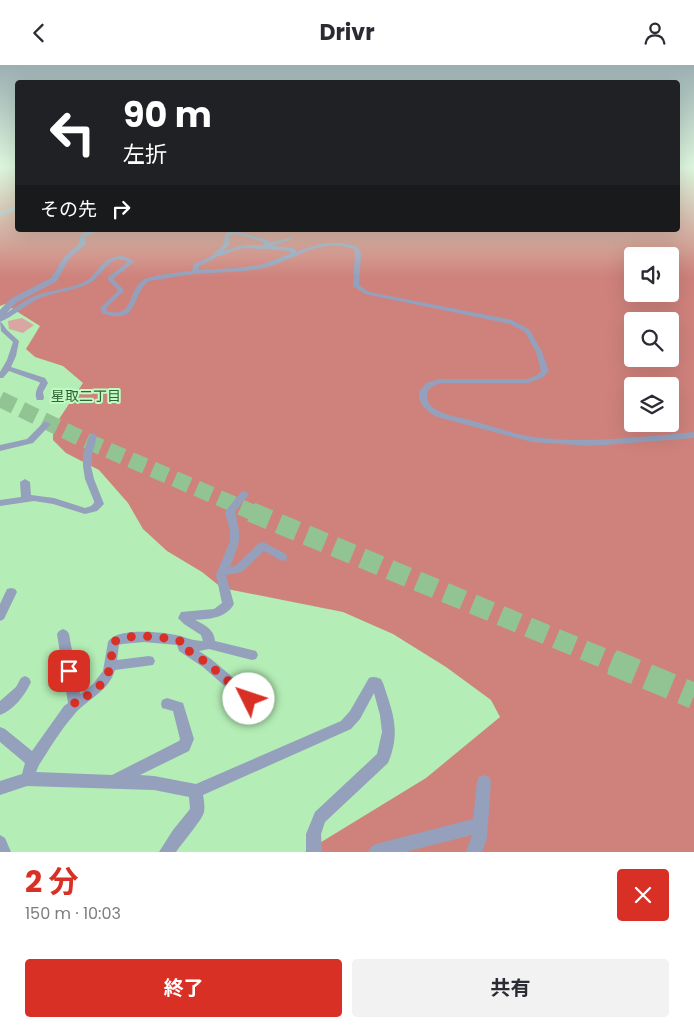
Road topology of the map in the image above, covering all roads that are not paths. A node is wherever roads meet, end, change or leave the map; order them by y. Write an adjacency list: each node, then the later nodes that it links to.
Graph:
1 (15, 208): 2 (street)
2 (0, 214)
3 (92, 232): 11 (street)
4 (235, 232): 9 (street)
5 (240, 232): 7 (street)
6 (290, 238): 7 (street)
7 (264, 247): 8 (street); 9 (street)
8 (293, 256): 10 (street); 19 (street)
9 (212, 258): 10 (street)
10 (196, 272): 12 (street)
11 (0, 315)
12 (0, 320)
13 (0, 325): 14 (street)
14 (4, 336): 15 (street)
15 (8, 368): 16 (street); 17 (street)
16 (0, 376)
17 (40, 398)
18 (47, 424): 21 (street)
19 (694, 435)
20 (93, 436): 24 (street)
21 (0, 448)
22 (25, 482): 24 (street)
23 (244, 494): 27 (street)
24 (26, 498): 25 (street)
25 (0, 503)
26 (282, 557): 27 (street)
27 (222, 572): 32 (street)
28 (11, 593): 29 (street)
29 (0, 617)
30 (63, 633): 38 (street)
31 (183, 642): 32 (street); 35 (street); 37 (street)
32 (208, 645): 33 (street)
33 (252, 655)
34 (149, 661): 35 (street)
35 (109, 666): 38 (street)
36 (25, 681): 40 (street)
37 (249, 699)
38 (75, 704): 42 (street)
39 (168, 704): 45 (street)
40 (0, 709)
41 (0, 733): 42 (street)
42 (33, 761): 43 (street)
43 (27, 779): 45 (street); 46 (street)
44 (484, 782): 48 (street)
45 (111, 783): 47 (street)
46 (0, 788)
47 (196, 791): 51 (street); 52 (street)
48 (480, 825): 53 (street); 54 (street)
49 (0, 843): 50 (street)
50 (3, 852)
51 (167, 852)
52 (314, 852)
53 (376, 852)
54 (474, 852)

